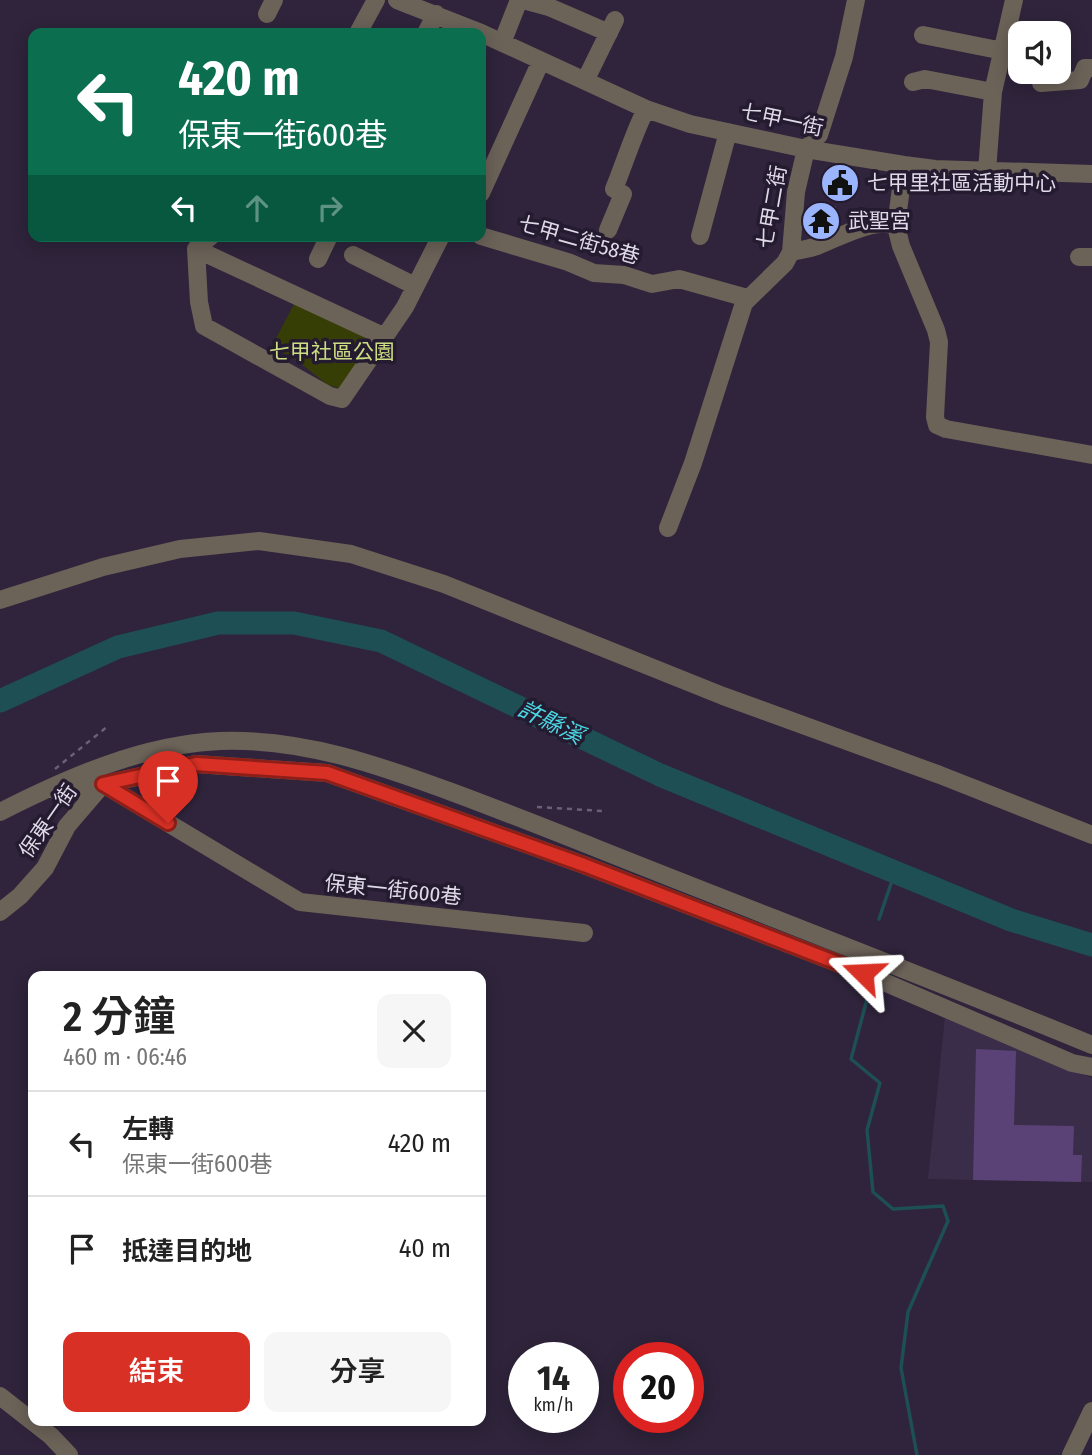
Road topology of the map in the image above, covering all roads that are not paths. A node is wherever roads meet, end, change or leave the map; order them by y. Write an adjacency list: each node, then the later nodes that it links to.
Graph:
1 (376, 0): 7 (street)
2 (397, 0): 6 (street, 七甲一街)
3 (521, 0): 12 (street); 16 (street)
4 (856, 0): 22 (street, 七甲二街)
5 (1014, 0): 13 (street)
6 (436, 14): 8 (street); 9 (street, 七甲一街)
7 (361, 28)
8 (429, 28)
9 (469, 28)
10 (486, 35): 12 (street, 七甲一街)
11 (923, 35): 13 (street)
12 (502, 43): 14 (street, 七甲一街)
13 (1003, 51): 19 (street)
14 (541, 61): 16 (street, 七甲一街); 26 (street)
15 (1092, 68): 17 (street)
16 (584, 81): 20 (street, 七甲一街)
17 (1071, 81)
18 (913, 82): 19 (street)
19 (993, 92): 24 (street)
20 (646, 108): 21 (street, 七甲一街); 28 (street)
21 (728, 132): 22 (street, 七甲一街); 29 (street)
22 (806, 149): 23 (street, 七甲一街); 35 (street, 七甲二街)
23 (904, 165): 24 (street, 七甲一街); 27 (street)
24 (987, 171): 25 (street, 七甲一街)
25 (1092, 174)
26 (486, 182)
27 (895, 226): 35 (street); 41 (street)
28 (608, 230)
29 (700, 236)
30 (486, 237): 39 (street, 七甲二街58巷)
31 (204, 242): 34 (street)
32 (326, 242): 37 (street)
33 (433, 242): 38 (street)
34 (196, 249): 40 (street); 40 (street)
35 (790, 252): 39 (street, 七甲二街)
36 (353, 255): 38 (street)
37 (318, 259)
38 (415, 286): 40 (street)
39 (747, 298): 42 (street, 七甲二街)
40 (385, 337)
41 (1092, 454)
42 (668, 528)
43 (0, 600): 48 (street)
44 (103, 784): 45 (street); 49 (street); 50 (street, 保東一街); 51 (street, 保東一街600巷)
45 (47, 788): 46 (street); 47 (street)
46 (0, 812)
47 (516, 816): 49 (street); 52 (street)
48 (1092, 835)
49 (584, 865): 53 (street)
50 (0, 912)
51 (583, 933)
52 (1092, 1045)
53 (1092, 1067)
54 (0, 1396): 56 (street)
55 (1092, 1411): 59 (street)
56 (28, 1418)
57 (38, 1426): 58 (street)
58 (69, 1455)
59 (1071, 1455)

